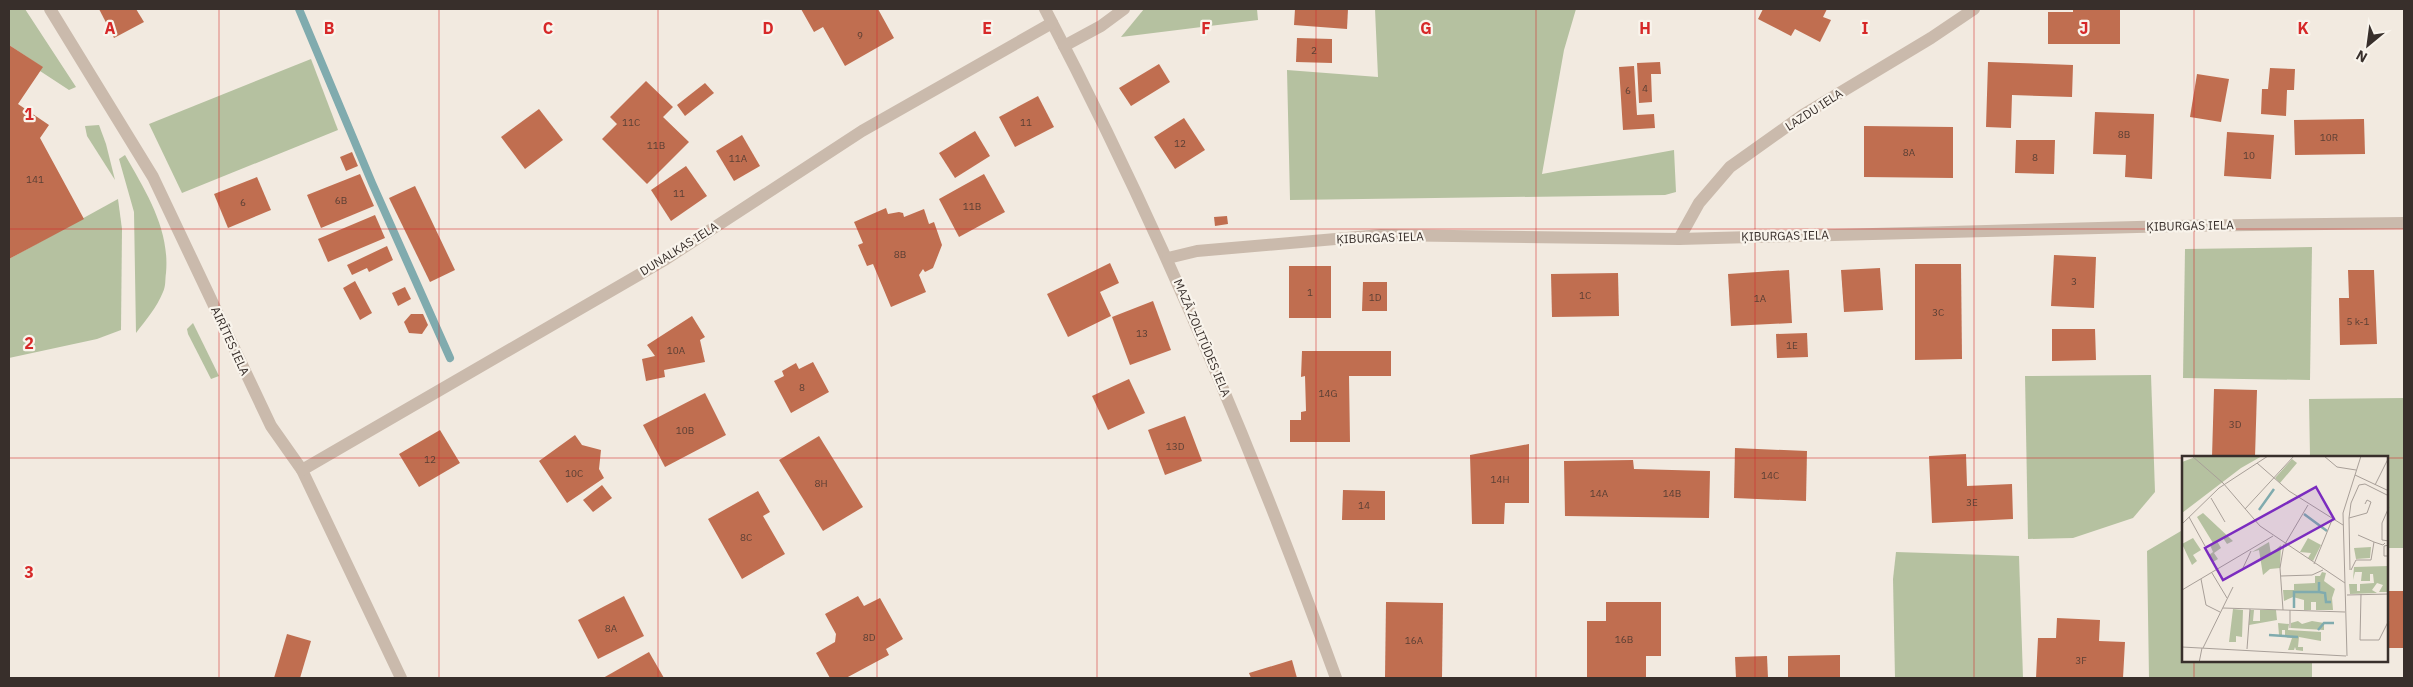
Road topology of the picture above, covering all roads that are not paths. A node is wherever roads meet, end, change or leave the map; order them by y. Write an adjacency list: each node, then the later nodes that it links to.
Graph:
1 (50, 9): 10 (street, AIRĪTES IELA)
2 (1045, 9): 5 (street, MAZĀ ZOLITŪDES IELA)
3 (1124, 9): 6 (street)
4 (1974, 9): 8 (street, LAZDU IELA)
5 (1052, 22): 6 (street, MAZĀ ZOLITŪDES IELA); 10 (street, DUNALKAS IELA)
6 (1064, 46): 9 (street, MAZĀ ZOLITŪDES IELA)
7 (2404, 223): 8 (street, ĶIBURGAS IELA)
8 (1679, 239): 9 (street, ĶIBURGAS IELA)
9 (1168, 258): 12 (street, MAZĀ ZOLITŪDES IELA)
10 (302, 470): 11 (street, AIRĪTES IELA)
11 (401, 678)
12 (1336, 678)

